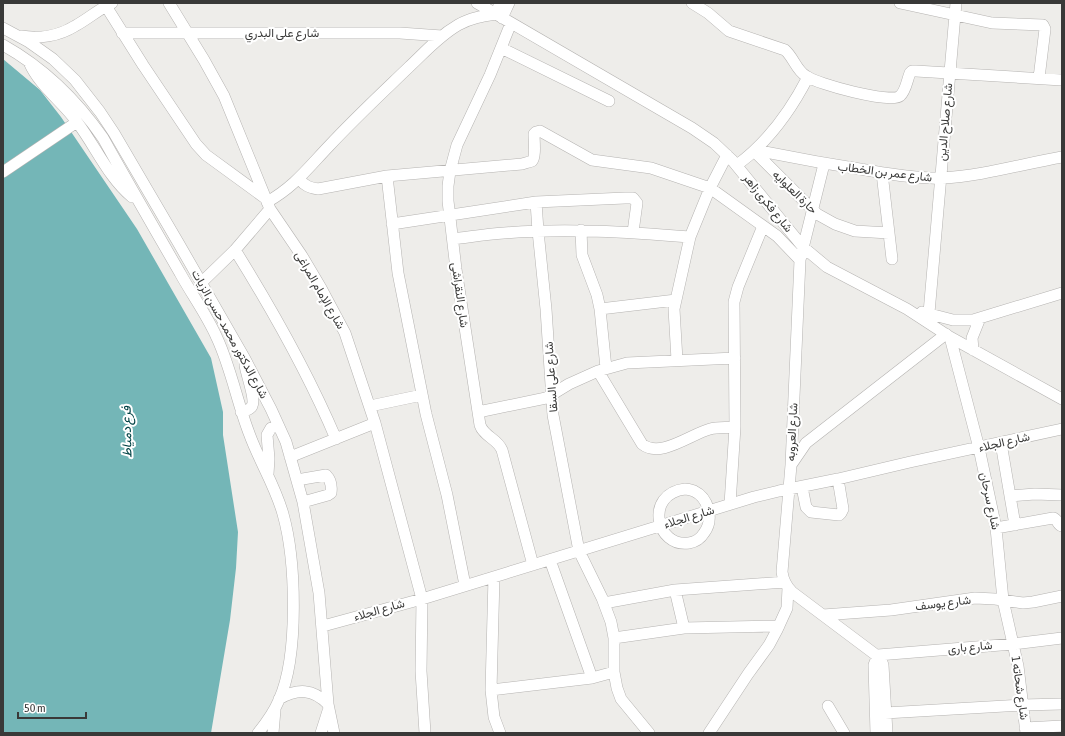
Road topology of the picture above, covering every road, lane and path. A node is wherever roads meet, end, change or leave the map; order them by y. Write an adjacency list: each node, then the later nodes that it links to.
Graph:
1 (169, 3): 13 (street, شارع الإمام المراغى)
2 (477, 3): 10 (street, شارع فكرى زاهر)
3 (500, 3): 10 (street)
4 (509, 3): 10 (street)
5 (692, 3): 20 (street)
6 (900, 3): 9 (street)
7 (956, 3): 9 (street, شارع صلاح الدين)
8 (107, 4): 12 (street); 14 (street)
9 (955, 14): 19 (street, شارع صلاح الدين); 21 (street)
10 (503, 19): 15 (street); 17 (street, شارع النقراشى); 26 (street, شارع فكرى زاهر)
11 (3, 28): 14 (street, شارع الدكتور محمد حسن الزيات)
12 (122, 33): 13 (street, شارع على البدري); 39 (street)
13 (187, 33): 15 (street, شارع على البدري); 39 (street, شارع الإمام المراغى)
14 (16, 35): 55 (street, شارع الدكتور محمد حسن الزيات)
15 (442, 36): 36 (street)
16 (3, 45): 18 (street, شارع الدكتور محمد حسن الزيات)
17 (501, 48): 23 (street); 31 (street, شارع النقراشى)
18 (28, 60): 24 (street); 40 (street, شارع الدكتور محمد حسن الزيات)
19 (950, 72): 20 (street); 21 (street); 35 (street, شارع صلاح الدين)
20 (808, 77): 25 (street)
21 (1039, 78): 22 (street)
22 (1062, 80)
23 (609, 102)
24 (75, 119): 29 (street); 32 (street); 40 (street)
25 (754, 151): 28 (street, شارع عمر بن الخطاب); 30 (street); 41 (street, حارة العلوايه)
26 (727, 155): 30 (street, شارع فكرى زاهر); 37 (street)
27 (1062, 157): 35 (street, شارع عمر بن الخطاب)
28 (824, 164): 33 (street, شارع عمر بن الخطاب); 41 (street, شارع العروبه)
29 (3, 165)
30 (737, 165): 51 (street, شارع فكرى زاهر)
31 (450, 171): 34 (street); 37 (street); 42 (street, شارع النقراشى)
32 (3, 172)
33 (882, 173): 35 (street, شارع عمر بن الخطاب); 48 (street)
34 (387, 176): 36 (street); 43 (street)
35 (940, 178): 60 (street, شارع صلاح الدين)
36 (299, 179): 39 (street)
37 (710, 188): 44 (street); 49 (street)
38 (536, 202): 42 (street); 46 (street, شارع على السقا); 47 (street)
39 (267, 203): 52 (street); 71 (street, شارع الإمام المراغى)
40 (140, 204): 72 (street, شارع الدكتور محمد حسن الزيات)
41 (812, 209): 48 (street, حارة العلوايه); 51 (street, شارع العروبه)
42 (450, 215): 43 (street); 50 (street, شارع النقراشى)
43 (392, 224): 68 (street)
44 (763, 226): 54 (street); 64 (street)
45 (581, 230): 46 (street); 47 (street); 58 (street)
46 (538, 231): 50 (street); 69 (street, شارع على السقا)
47 (633, 232): 49 (street)
48 (889, 234): 53 (street)
49 (690, 237): 57 (street)
50 (453, 240): 73 (street, شارع النقراشى)
51 (803, 247): 54 (street, شارع العروبه); 59 (street, شارع فكرى زاهر)
52 (235, 250): 55 (street); 78 (street)
53 (892, 259)
54 (800, 260): 82 (street, شارع العروبه)
55 (201, 283): 65 (street, شارع الدكتور محمد حسن الزيات)
56 (1062, 293): 61 (street)
57 (676, 300): 58 (street); 66 (street)
58 (600, 309): 67 (street)
59 (907, 309): 60 (street); 62 (street, شارع فكرى زاهر)
60 (929, 313): 61 (street)
61 (980, 318): 63 (street)
62 (948, 336): 63 (street, شارع فكرى زاهر); 80 (street, شارع سرحان); 82 (street)
63 (973, 350): 70 (street, شارع فكرى زاهر)
64 (735, 358): 66 (street); 76 (street)
65 (245, 359): 72 (street); 75 (street, شارع الدكتور محمد حسن الزيات)
66 (677, 360): 67 (street)
67 (602, 370): 69 (street); 76 (street)
68 (422, 395): 71 (street); 101 (street)
69 (551, 396): 73 (street); 97 (street, شارع على السقا)
70 (1062, 399)
71 (370, 406): 74 (street, شارع الإمام المراغى)
72 (241, 412): 83 (street, شارع الدكتور محمد حسن الزيات)
73 (478, 412): 99 (street, شارع النقراشى)
74 (375, 423): 78 (street); 105 (street, شارع الإمام المراغى)
75 (278, 426): 81 (street, شارع الدكتور محمد حسن الزيات); 83 (street)
76 (735, 427): 91 (street)
77 (1062, 429): 79 (street, شارع الجلاء)
78 (336, 438): 81 (street)
79 (1001, 443): 80 (street, شارع الجلاء); 89 (street)
80 (979, 448): 85 (street, شارع الجلاء); 96 (street, شارع سرحان)
81 (290, 457): 84 (street, شارع الدكتور محمد حسن الزيات)
82 (791, 465): 87 (street, شارع العروبه)
83 (268, 474): 119 (street, شارع الدكتور محمد حسن الزيات)
84 (297, 480): 90 (street, شارع الدكتور محمد حسن الزيات); 90 (street)
85 (838, 480): 86 (street, شارع الجلاء); 86 (street)
86 (802, 487): 87 (street, شارع الجلاء)
87 (789, 489): 91 (street, شارع الجلاء); 102 (street, شارع العروبه)
88 (1062, 495): 89 (street)
89 (1010, 496): 93 (street)
90 (303, 502): 109 (street, شارع الدكتور محمد حسن الزيات)
91 (730, 504): 92 (street, شارع الجلاء)
92 (709, 510): 94 (street, شارع الجلاء); 94 (street); 94 (street)
93 (1015, 525): 95 (street); 96 (street)
94 (661, 526): 97 (street, شارع الجلاء)
95 (1062, 526)
96 (996, 528): 106 (street, شارع سرحان)
97 (579, 551): 98 (street, شارع الجلاء); 107 (street, شارع على السقا)
98 (550, 560): 99 (street, شارع الجلاء); 117 (street)
99 (533, 565): 100 (street, شارع الجلاء)
100 (494, 577): 101 (street, شارع الجلاء); 118 (street)
101 (465, 585): 105 (street, شارع الجلاء)
102 (787, 585): 103 (street); 108 (street); 110 (street, شارع العروبه)
103 (675, 590): 107 (street); 111 (street)
104 (1062, 596): 106 (street, شارع يوسف)
105 (422, 598): 109 (street, شارع الجلاء); 133 (street, شارع الإمام المراغى)
106 (1003, 600): 108 (street, شارع يوسف); 114 (street, شارع سرحان)
107 (604, 603): 112 (street, شارع على السقا)
108 (823, 615): 115 (street)
109 (322, 626): 120 (street, شارع الدكتور محمد حسن الزيات)
110 (779, 626): 111 (street); 128 (street, شارع العروبه)
111 (684, 628): 112 (street)
112 (614, 638): 116 (street, شارع على السقا)
113 (1062, 638): 114 (street, شارع بارى)
114 (1013, 644): 115 (street, شارع بارى); 122 (street, شارع شحاته 1)
115 (878, 655): 124 (street); 136 (street)
116 (614, 672): 117 (street); 127 (street, شارع على السقا)
117 (592, 678): 118 (street)
118 (491, 690): 134 (street)
119 (277, 703): 120 (street); 129 (street); 130 (street)
120 (328, 704): 131 (street); 132 (street)
121 (1062, 704): 122 (street)
122 (1022, 705): 124 (street); 126 (street, شارع شحاته 1)
123 (828, 706): 135 (street)
124 (885, 713): 137 (street)
125 (1062, 726): 126 (street)
126 (1025, 730)
127 (643, 731)
128 (710, 732)
129 (258, 733)
130 (273, 733)
131 (321, 733)
132 (334, 733)
133 (425, 733)
134 (500, 733)
135 (844, 733)
136 (876, 733)
137 (887, 733)

